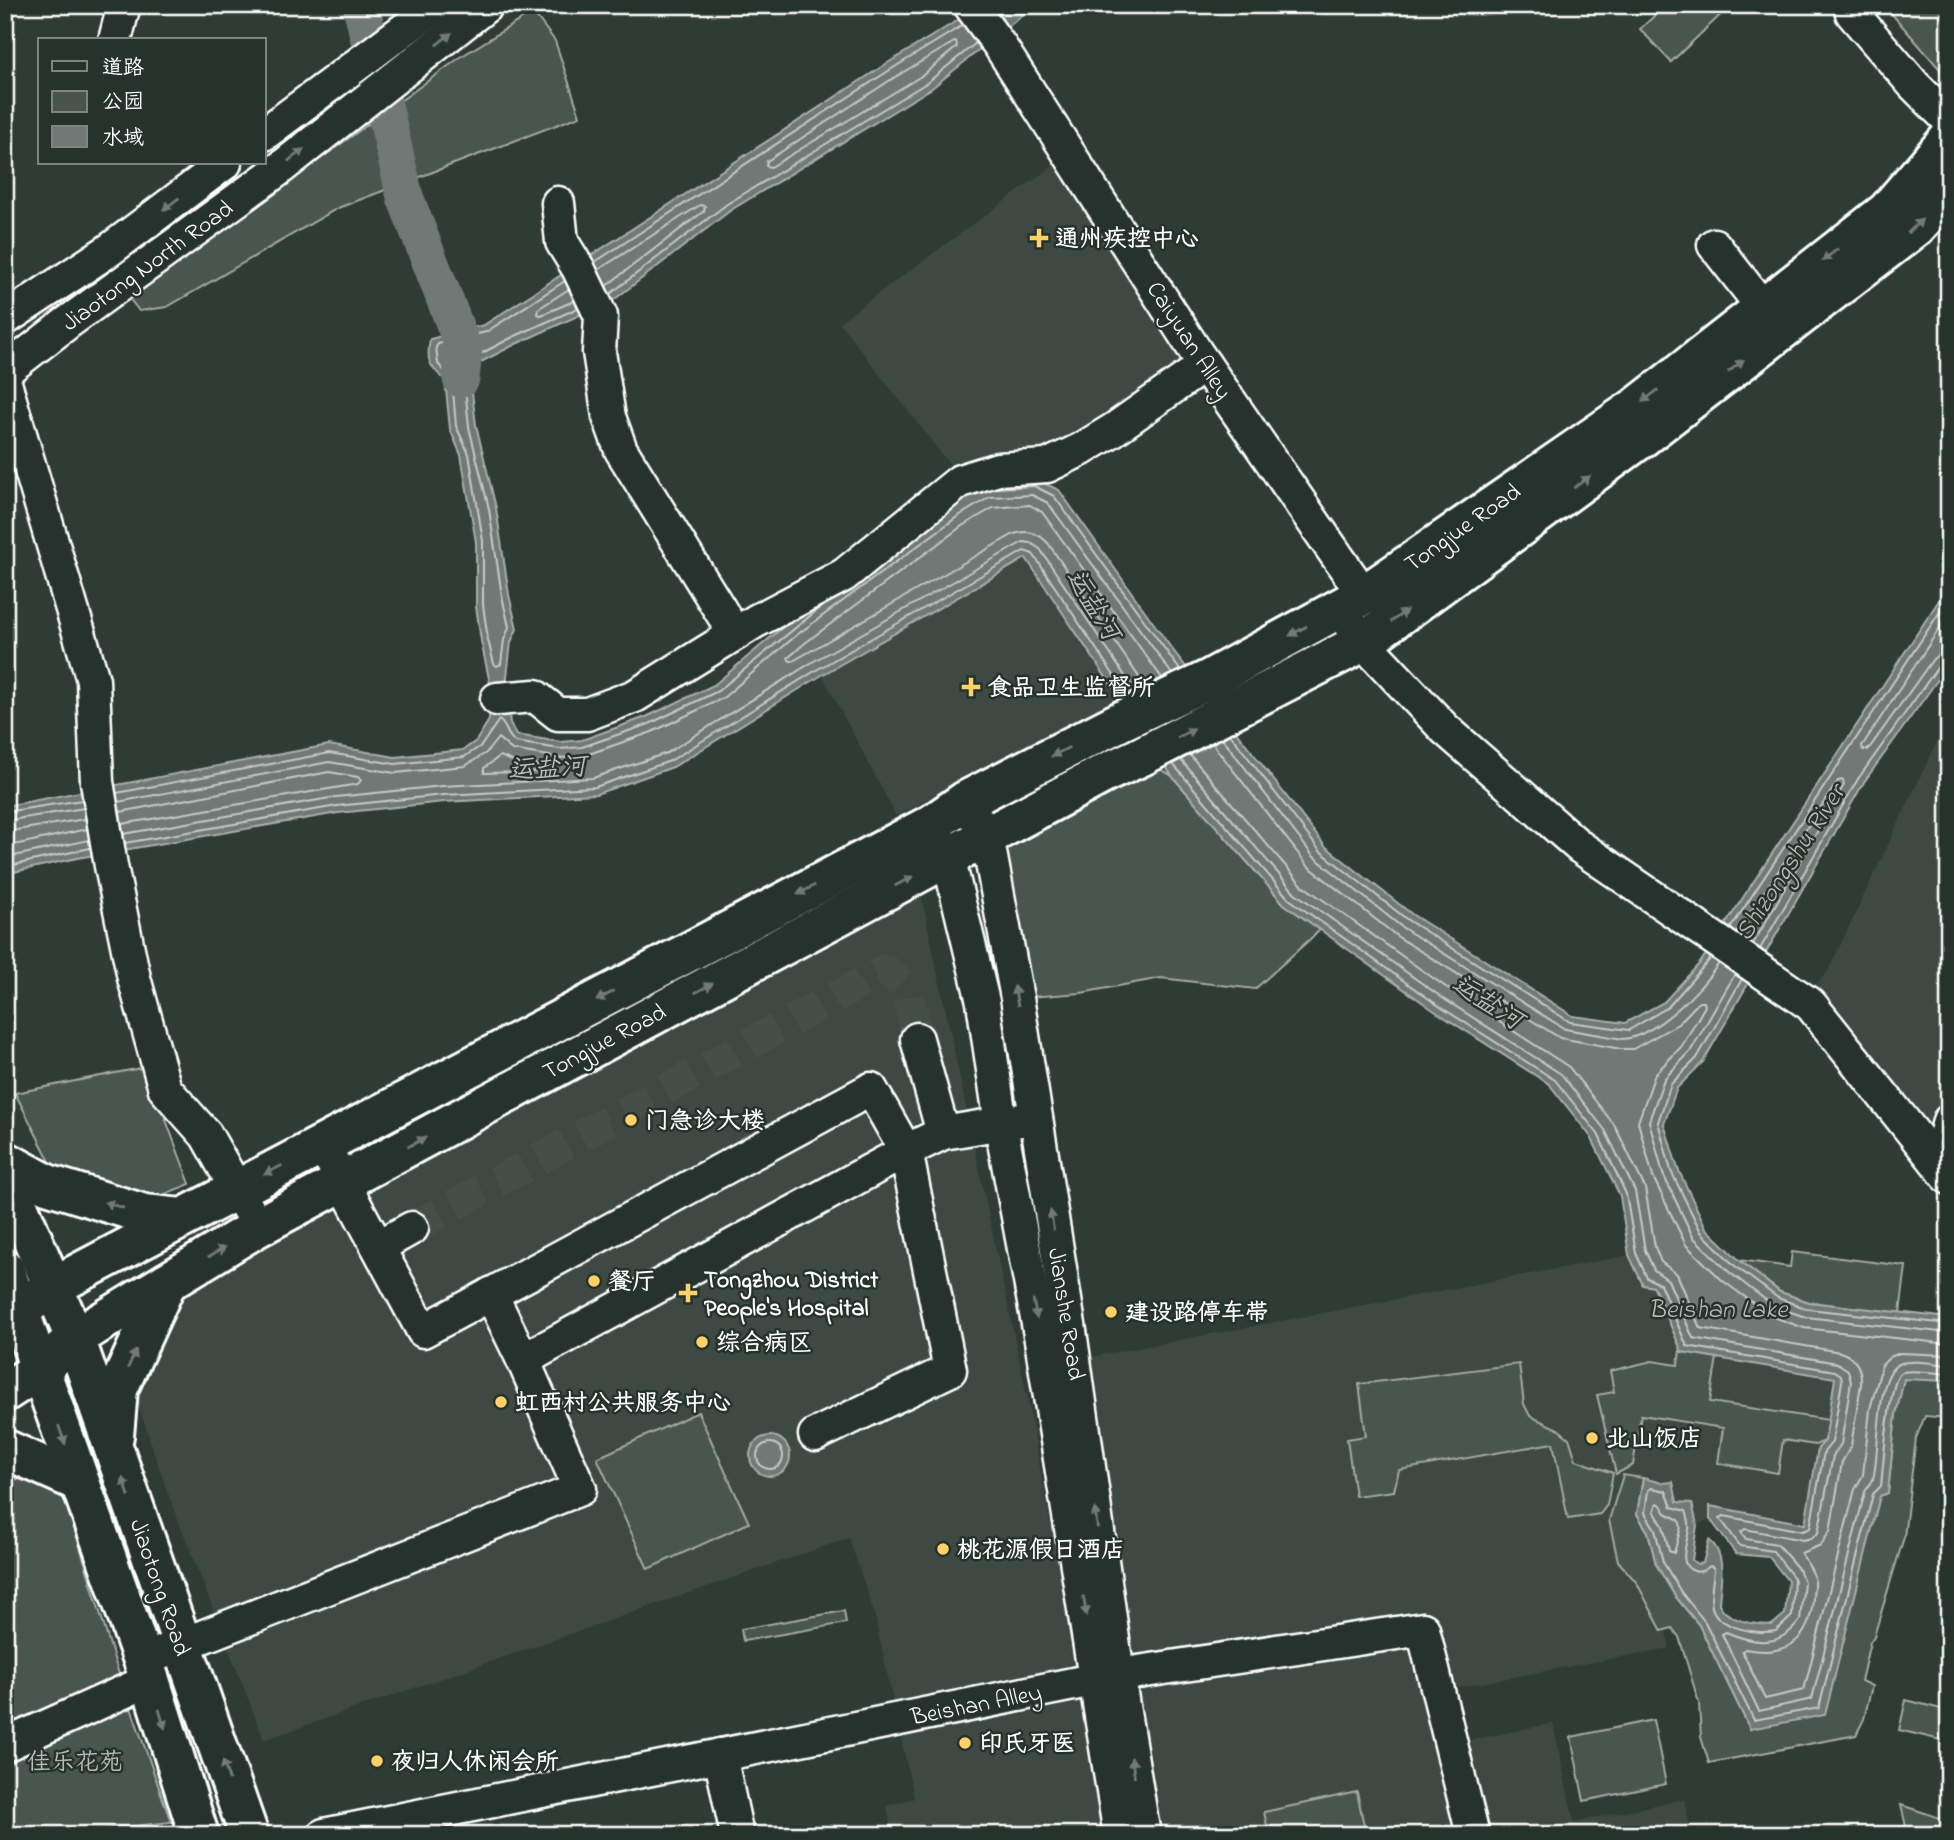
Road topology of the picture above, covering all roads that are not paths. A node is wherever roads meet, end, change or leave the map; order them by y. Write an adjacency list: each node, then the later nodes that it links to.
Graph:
1 (124, 5): 6 (street)
2 (437, 5): 8 (street)
3 (487, 5): 17 (street, Jiaotong North Road, one-way to 3)
4 (970, 5): 16 (street, Caiyuan Alley)
5 (1850, 5): 7 (street)
6 (116, 38)
7 (1949, 120)
8 (266, 132)
9 (1949, 139): 14 (main road, Tongjue Road, one-way to 14)
10 (224, 164): 15 (street, Jiaotong North Road, one-way to 15)
11 (1949, 191): 21 (main road, Tongjue Road, one-way to 11)
12 (558, 202): 20 (street)
13 (1714, 245): 14 (street)
14 (1763, 308): 19 (main road, Tongjue Road, one-way to 19)
15 (5, 319)
16 (1205, 365): 19 (street, Caiyuan Alley); 20 (street)
17 (5, 371)
18 (5, 383): 35 (street)
19 (1352, 601): 21 (street, Caiyuan Alley); 23 (main road, Tongjue Road, one-way to 23)
20 (735, 634): 22 (street)
21 (1363, 642): 24 (main road, Tongjue Road, one-way to 21); 33 (street, Caiyuan Alley)
22 (497, 699)
23 (965, 801): 24 (street, Jianshe Road); 25 (main road, Tongjue Road)
24 (987, 836): 25 (main road, Tongjue Road); 27 (street, Jianshe Road, one-way to 24)
25 (940, 841): 30 (main road, Tongjue Road, one-way to 30); 37 (main road, Tongjue Road, one-way to 25); 54 (street, Jianshe Road, one-way to 54)
26 (916, 1039): 29 (street)
27 (1036, 1118): 29 (street); 54 (street, Jianshe Road, one-way to 27)
28 (1949, 1121): 33 (street)
29 (943, 1133): 31 (street)
30 (323, 1145): 35 (main road, Tongjue Road, one-way to 35); 39 (street)
31 (906, 1151): 43 (street); 46 (street); 49 (street)
32 (5, 1161): 36 (main road, one-way to 32)
33 (1943, 1171)
34 (5, 1175): 42 (main road)
35 (235, 1189): 36 (main road, Tongjue Road); 37 (street)
36 (181, 1217): 42 (main road, Tongjue Road)
37 (258, 1227): 41 (main road, Tongjue Road, one-way to 37)
38 (412, 1228): 39 (street)
39 (378, 1247): 43 (street)
40 (5, 1270): 44 (main road)
41 (167, 1282): 45 (main road, Tongjue Road); 50 (main road, one-way to 41)
42 (52, 1287): 44 (main road, Tongjue Road); 45 (main road, Jiaotong Road)
43 (491, 1294): 46 (street)
44 (13, 1315): 47 (main road, Jiaotong Road)
45 (75, 1338): 47 (main road, Tongjue Road); 50 (main road, Jiaotong Road)
46 (523, 1360): 53 (street)
47 (39, 1370): 48 (main road); 52 (main road, Jiaotong Road, one-way to 52)
48 (5, 1392)
49 (815, 1435)
50 (113, 1448): 58 (main road, Jiaotong Road, one-way to 50)
51 (5, 1449): 52 (main road)
52 (79, 1482): 53 (main road, Jiaotong Road)
53 (147, 1670): 55 (street); 57 (main road, Jiaotong Road, one-way to 57)
54 (1107, 1677): 56 (street, Beishan Alley); 61 (street, Jianshe Road); 62 (street, Jianshe Road, one-way to 54); 63 (street, Beishan Alley)
55 (5, 1745)
56 (720, 1755): 59 (street, Beishan Alley); 60 (street)
57 (199, 1835)
58 (249, 1835)
59 (324, 1835)
60 (737, 1835)
61 (1120, 1835)
62 (1144, 1835)
63 (1473, 1835)

